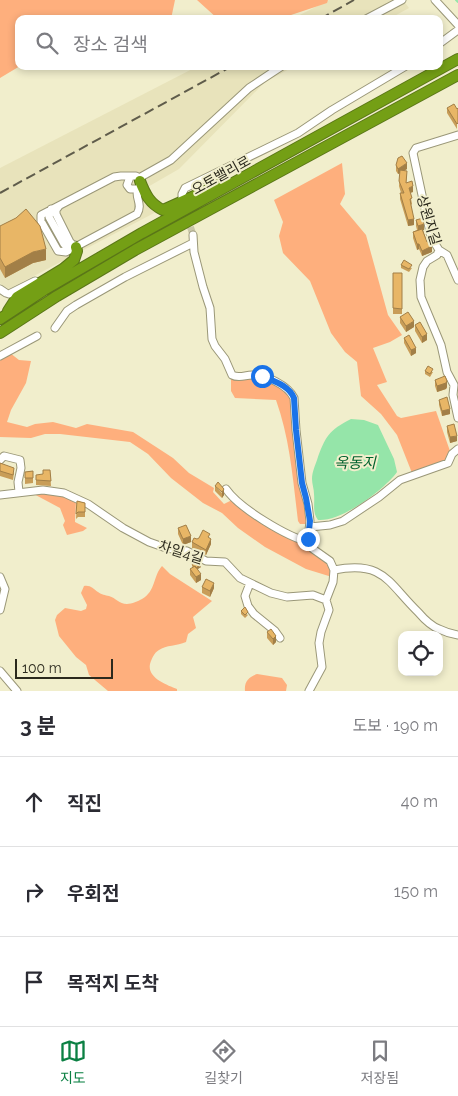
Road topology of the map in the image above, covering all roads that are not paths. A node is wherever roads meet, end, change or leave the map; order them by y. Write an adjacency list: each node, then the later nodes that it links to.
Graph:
1 (402, 0): 3 (street)
2 (435, 0): 4 (street)
3 (374, 15)
4 (458, 25)
5 (458, 30): 6 (street)
6 (443, 41)
7 (458, 59): 8 (highway, 오토밸리로)
8 (443, 67)
9 (276, 70): 16 (street)
10 (399, 70): 17 (street)
11 (438, 70): 14 (highway, 오토밸리로)
12 (458, 75): 27 (highway, 오토밸리로)
13 (458, 136): 22 (street, 상원지길)
14 (281, 157): 16 (highway); 25 (highway, 오토밸리로)
15 (130, 177): 16 (street); 16 (street); 18 (street)
16 (139, 183): 21 (street)
17 (182, 199)
18 (59, 205): 21 (street); 21 (street)
19 (193, 235): 20 (street)
20 (193, 243): 26 (street); 37 (street)
21 (74, 248): 24 (street); 25 (highway)
22 (439, 250): 23 (street); 30 (street, 상원지길)
23 (458, 280)
24 (0, 288)
25 (2, 318)
26 (55, 328)
27 (0, 333)
28 (37, 336): 29 (street)
29 (0, 356)
30 (456, 385): 31 (street, 상원지길)
31 (458, 418)
32 (458, 449): 37 (street)
33 (0, 460): 35 (street)
34 (226, 488): 38 (street)
35 (19, 492): 36 (street, 차일4길); 41 (street, 차일4길)
36 (0, 495)
37 (310, 527): 38 (street)
38 (309, 542): 39 (street)
39 (334, 570): 42 (street); 44 (street)
40 (0, 577): 43 (street)
41 (250, 583): 42 (street, 차일4길); 45 (street)
42 (326, 600): 48 (street)
43 (0, 610)
44 (458, 636)
45 (280, 638)
46 (0, 671): 47 (street)
47 (17, 691)
48 (309, 691)

